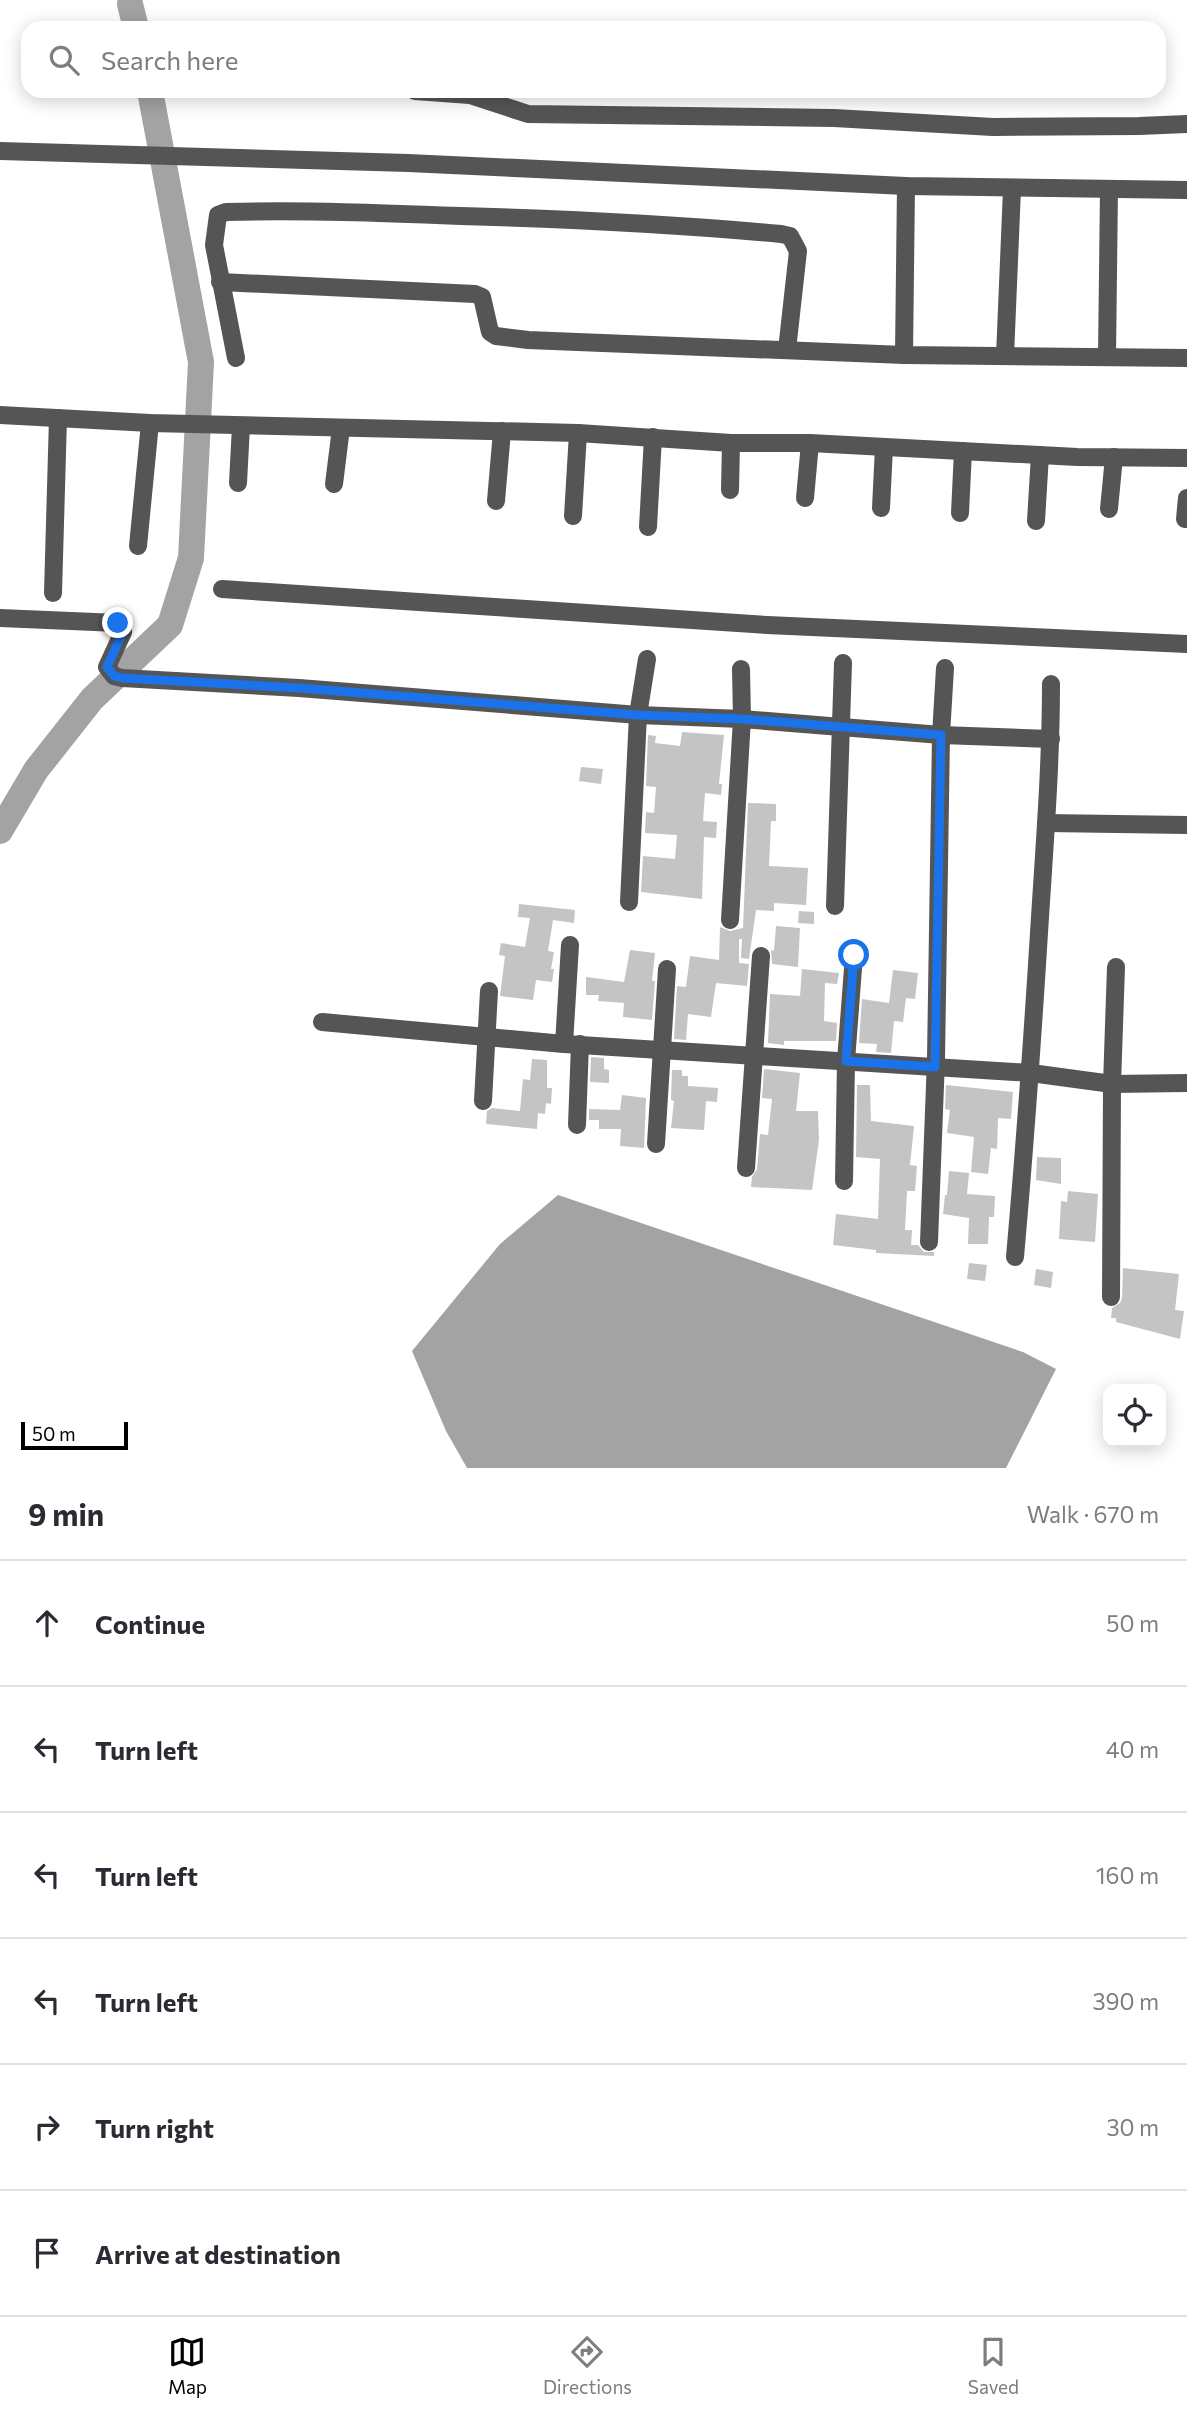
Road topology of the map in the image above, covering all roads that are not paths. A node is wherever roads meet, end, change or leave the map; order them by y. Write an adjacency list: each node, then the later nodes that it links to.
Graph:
1 (479, 98): 2 (street)
2 (1187, 124)
3 (0, 151): 4 (street)
4 (906, 186): 5 (street); 10 (street)
5 (1012, 189): 6 (street); 11 (street)
6 (1109, 189): 7 (street); 12 (street)
7 (1187, 190)
8 (220, 282): 9 (street); 9 (street); 13 (street)
9 (787, 350): 10 (street)
10 (904, 355): 11 (street)
11 (1005, 356): 12 (street)
12 (1107, 357): 14 (street)
13 (236, 358)
14 (1187, 358)
15 (0, 415): 16 (street)
16 (58, 418): 17 (street); 45 (street)
17 (150, 423): 18 (street); 43 (street)
18 (241, 425): 19 (street); 30 (street)
19 (341, 428): 20 (street); 31 (street)
20 (502, 431): 21 (street); 35 (street)
21 (578, 433): 22 (street); 39 (street)
22 (653, 437): 23 (street); 42 (street)
23 (731, 443): 24 (street); 32 (street)
24 (810, 443): 25 (street); 33 (street)
25 (884, 447): 26 (street); 36 (street)
26 (963, 451): 27 (street); 38 (street)
27 (1040, 455): 28 (street); 41 (street)
28 (1114, 457): 29 (street); 37 (street)
29 (1187, 457)
30 (238, 483)
31 (334, 484)
32 (730, 491)
33 (805, 498)
34 (1187, 498): 40 (street)
35 (496, 501)
36 (881, 508)
37 (1109, 509)
38 (960, 513)
39 (573, 516)
40 (1185, 519)
41 (1035, 521)
42 (648, 527)
43 (138, 546)
44 (222, 589): 47 (street)
45 (54, 593)
46 (0, 618): 53 (street)
47 (1187, 644)
48 (647, 659): 53 (street)
49 (843, 663): 55 (street)
50 (741, 668): 54 (street)
51 (945, 668): 56 (street)
52 (1051, 684): 57 (street)
53 (638, 715): 54 (street); 60 (street)
54 (742, 719): 55 (street); 62 (street)
55 (841, 728): 56 (street); 61 (street)
56 (941, 735): 57 (street); 75 (street)
57 (1051, 739): 58 (street)
58 (1046, 823): 59 (street); 76 (street)
59 (1187, 825)
60 (629, 902)
61 (835, 906)
62 (730, 920)
63 (570, 945): 71 (street)
64 (854, 955): 74 (street)
65 (761, 956): 73 (street)
66 (1116, 967): 78 (street)
67 (667, 970): 72 (street)
68 (489, 991): 70 (street)
69 (322, 1022): 70 (street)
70 (488, 1037): 71 (street); 79 (street)
71 (572, 1044): 72 (street); 80 (street)
72 (663, 1049): 73 (street); 81 (street)
73 (752, 1056): 74 (street); 82 (street)
74 (846, 1061): 75 (street); 83 (street)
75 (935, 1067): 76 (street); 84 (street)
76 (1031, 1073): 78 (street); 85 (street)
77 (1187, 1083): 78 (street)
78 (1112, 1084): 86 (street)
79 (483, 1101)
80 (577, 1125)
81 (656, 1144)
82 (746, 1168)
83 (844, 1181)
84 (929, 1242)
85 (1016, 1257)
86 (1111, 1297)

